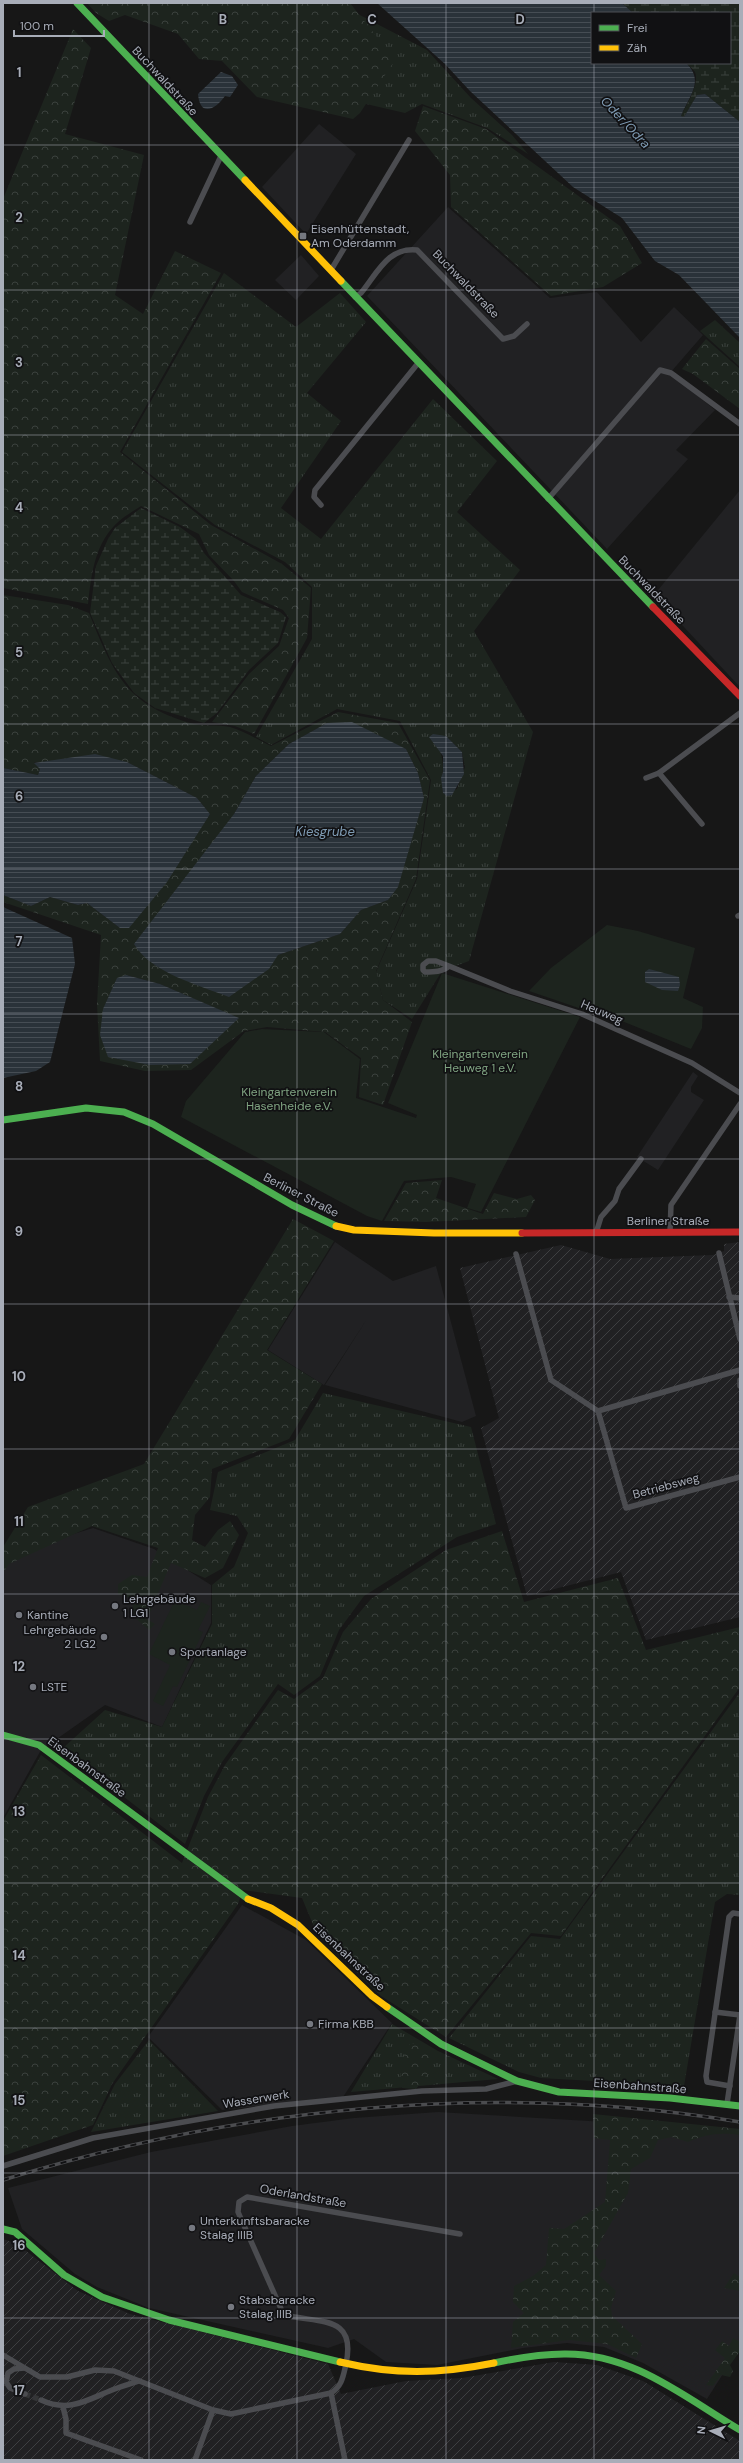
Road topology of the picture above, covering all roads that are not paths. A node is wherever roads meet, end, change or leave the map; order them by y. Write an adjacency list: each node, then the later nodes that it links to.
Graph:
1 (77, 3): 3 (street, Buchwaldstraße)
2 (409, 140): 5 (street)
3 (221, 156): 4 (street); 5 (street, Buchwaldstraße)
4 (190, 222)
5 (331, 270): 6 (street, Buchwaldstraße)
6 (355, 297): 7 (street, Buchwaldstraße); 8 (street, Buchwaldstraße)
7 (527, 324)
8 (419, 362): 10 (street, Buchwaldstraße); 11 (street)
9 (740, 424): 10 (street)
10 (548, 499): 12 (street, Buchwaldstraße)
11 (321, 505)
12 (740, 696)
13 (740, 713): 14 (street)
14 (659, 774): 15 (street); 16 (street)
15 (646, 778)
16 (702, 824)
17 (449, 966): 18 (street, Heuweg)
18 (740, 1093)
19 (740, 1104): 23 (street)
20 (3, 1120): 22 (street, Berliner Straße)
21 (641, 1159): 22 (street, Berliner Straße)
22 (596, 1232): 23 (street, Berliner Straße)
23 (670, 1232): 24 (street, Berliner Straße)
24 (740, 1232)
25 (719, 1253): 27 (street)
26 (516, 1254): 33 (street)
27 (730, 1297): 28 (street); 29 (street)
28 (740, 1298)
29 (740, 1339)
30 (740, 1370): 33 (street)
31 (740, 1380): 32 (street)
32 (740, 1386)
33 (598, 1411): 34 (street, Betriebsweg)
34 (740, 1477)
35 (3, 1735): 39 (street, Eisenbahnstraße)
36 (740, 1914): 37 (street)
37 (715, 2012): 38 (street); 40 (street)
38 (740, 2015): 40 (street)
39 (517, 2081): 41 (street, Eisenbahnstraße); 43 (street, Wasserwerk)
40 (730, 2086): 41 (street)
41 (727, 2104): 42 (street, Eisenbahnstraße)
42 (740, 2106)
43 (3, 2166)
44 (3, 2229): 47 (street)
45 (460, 2234): 47 (street, Oderlandstraße)
46 (3, 2355): 48 (street)
47 (346, 2363): 50 (street, Oderlandstraße); 55 (street)
48 (24, 2368): 49 (street); 51 (street)
49 (139, 2381): 53 (street); 54 (street)
50 (331, 2393): 54 (street); 58 (street)
51 (25, 2394)
52 (41, 2400): 53 (street)
53 (63, 2407): 56 (street)
54 (213, 2410): 57 (street)
55 (740, 2430)
56 (141, 2460)
57 (195, 2460)
58 (345, 2460)

